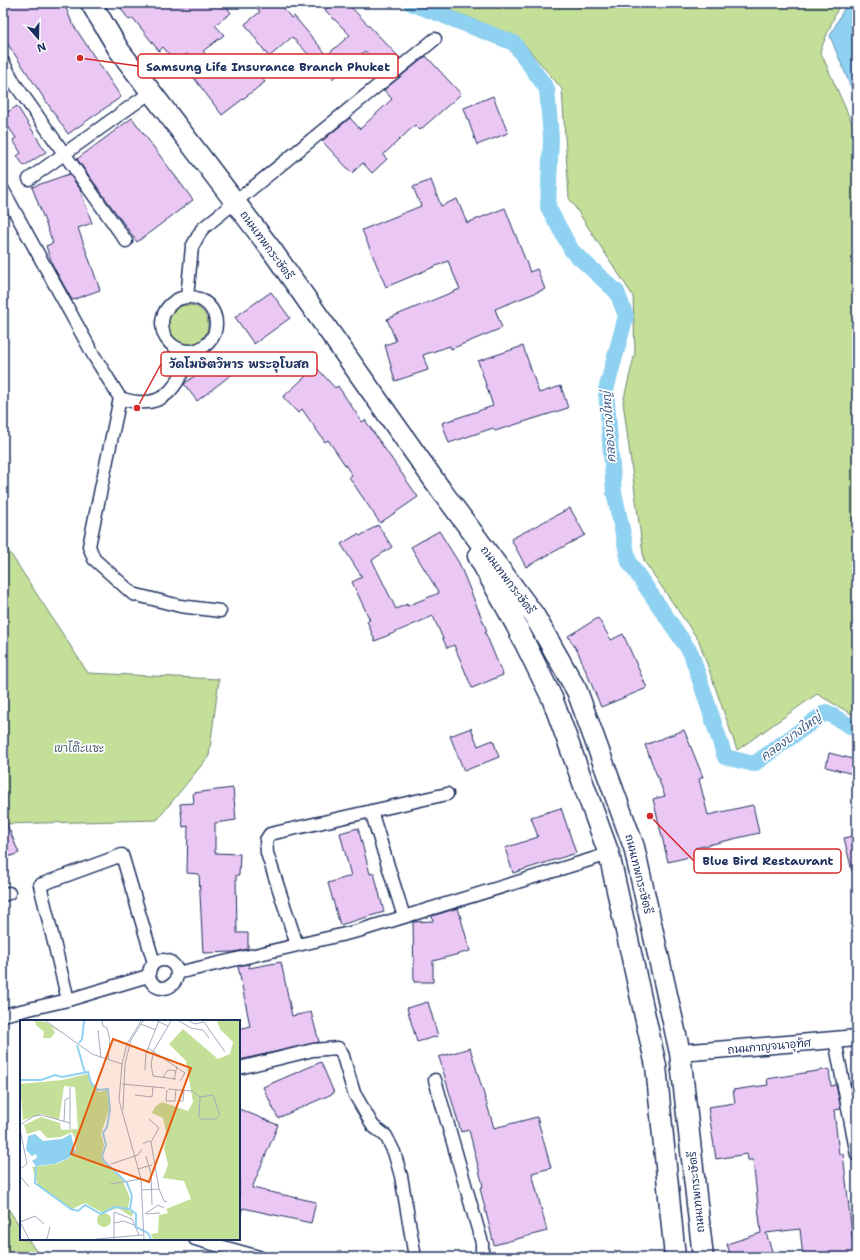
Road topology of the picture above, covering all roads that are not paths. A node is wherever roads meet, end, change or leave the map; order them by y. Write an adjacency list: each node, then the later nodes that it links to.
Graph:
1 (95, 4): 4 (main road, ถนนเทพกระษัตรี)
2 (434, 39): 8 (street)
3 (3, 62): 5 (street)
4 (151, 92): 5 (street); 8 (main road, ถนนเทพกระษัตรี)
5 (65, 154): 6 (street); 9 (street)
6 (29, 179)
7 (3, 190): 12 (street)
8 (235, 201): 10 (street); 13 (main road, ถนนเทพกระษัตรี)
9 (126, 241)
10 (187, 297): 11 (street); 11 (street)
11 (192, 351): 12 (street)
12 (120, 398): 14 (street)
13 (441, 490): 15 (main road, ถนนเทพกระษัตรี); 16 (main road, ถนนเทพกระษัตรี)
14 (220, 611)
15 (534, 615): 16 (main road); 29 (main road, ถนนเทพกระษัตรี)
16 (516, 625): 19 (main road, ถนนเทพกระษัตรี)
17 (447, 794): 18 (street)
18 (371, 811): 20 (street); 21 (street)
19 (609, 854): 20 (street); 37 (main road, ถนนเทพกระษัตรี)
20 (404, 917): 21 (street)
21 (296, 945): 23 (street)
22 (154, 963): 23 (street); 24 (street); 25 (street)
23 (177, 973): 24 (street)
24 (148, 976): 25 (street)
25 (68, 1000): 26 (street)
26 (3, 1015)
27 (857, 1038): 28 (street, ถนนกาญจนาอุทิศ)
28 (835, 1040): 29 (street, ถนนกาญจนาอุทิศ); 32 (street)
29 (680, 1053): 38 (main road, ถนนเทพกระษัตรี)
30 (240, 1071): 35 (street)
31 (435, 1080): 36 (street)
32 (857, 1155)
33 (199, 1240): 34 (street)
34 (259, 1257)
35 (415, 1257)
36 (482, 1257)
37 (675, 1257)
38 (703, 1257)

